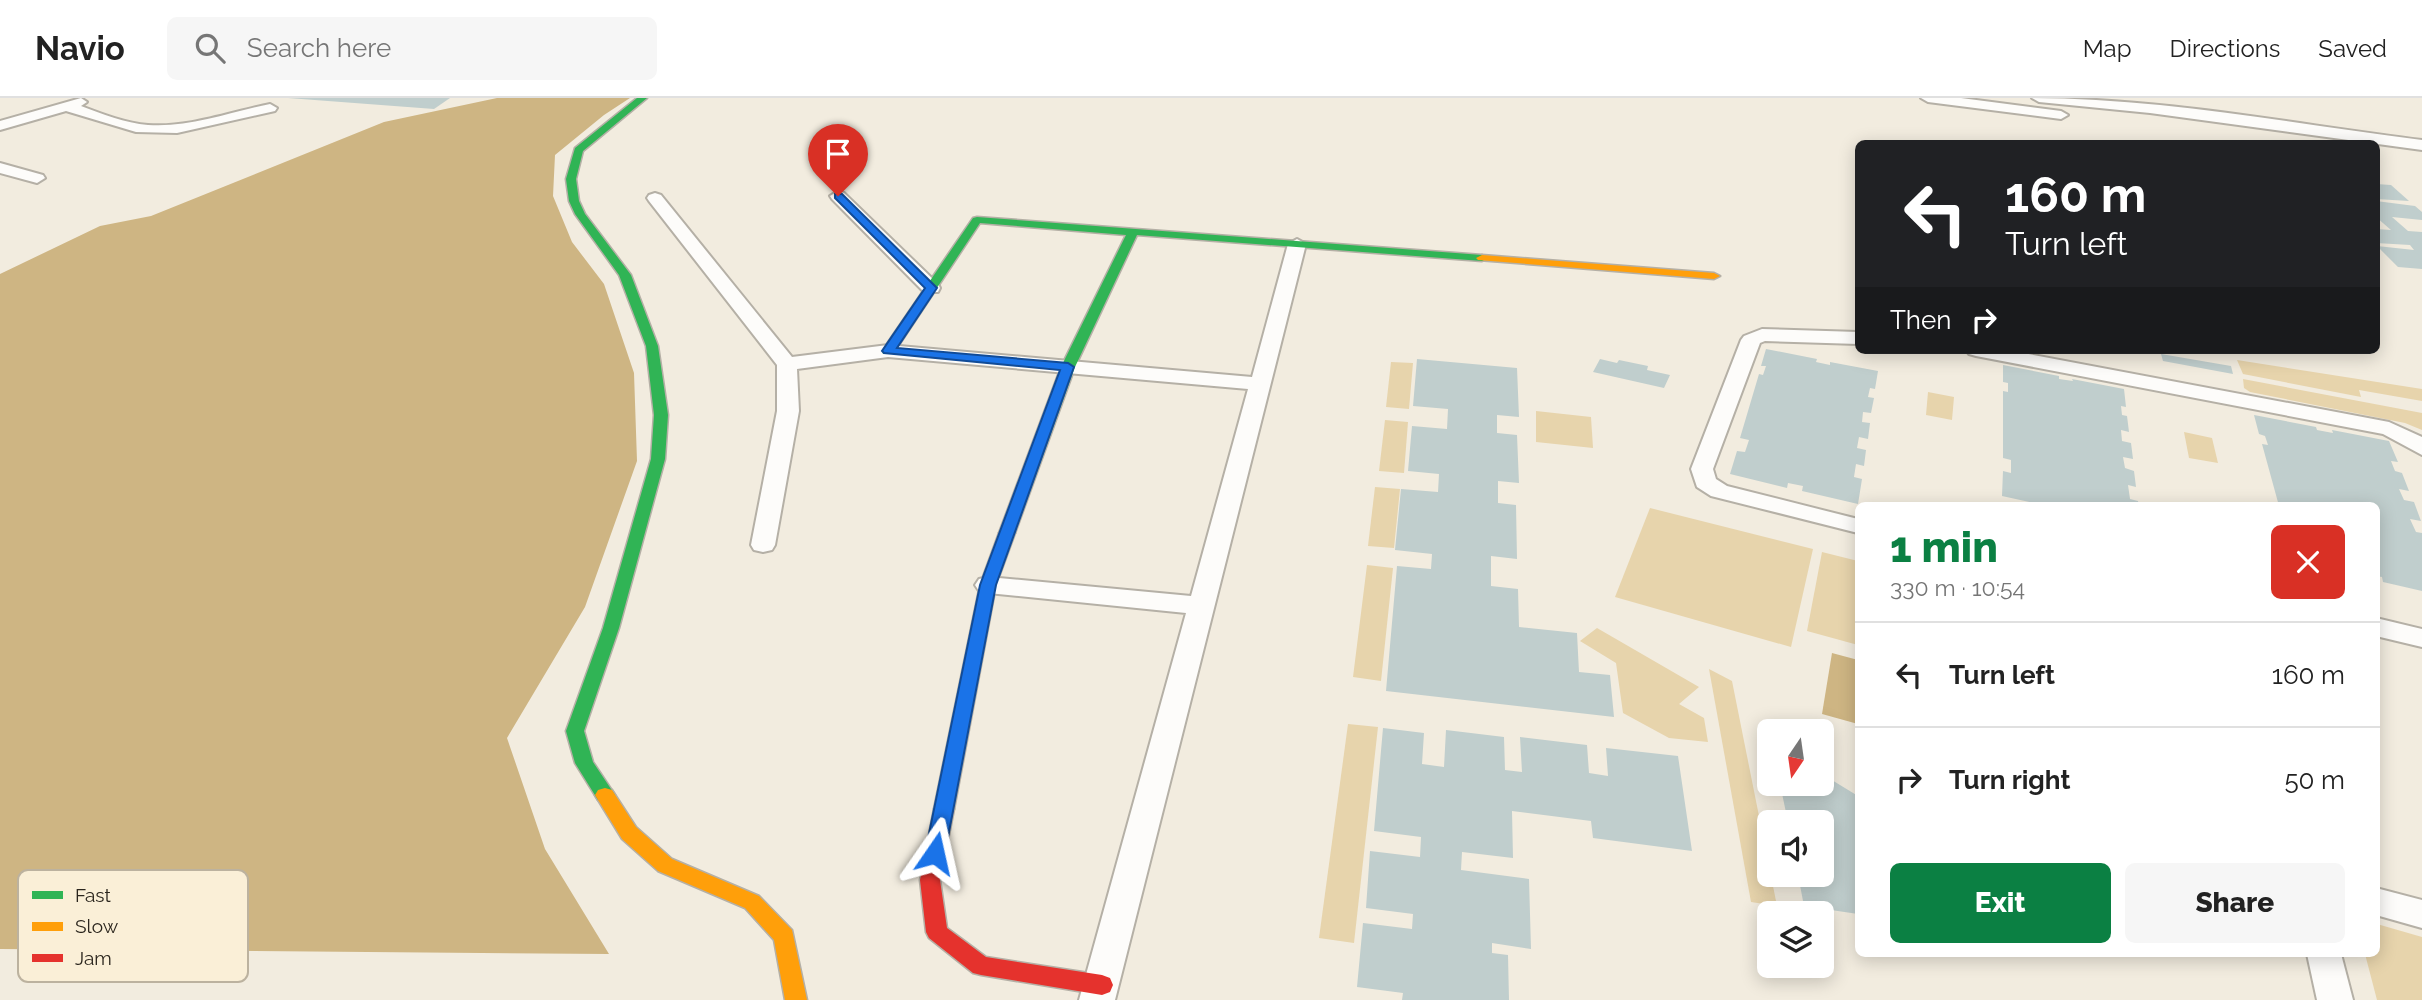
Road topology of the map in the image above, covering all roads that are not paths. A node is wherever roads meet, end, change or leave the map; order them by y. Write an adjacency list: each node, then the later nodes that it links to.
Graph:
1 (92, 98): 7 (street)
2 (643, 98): 43 (street)
3 (1928, 98): 11 (street)
4 (2039, 98): 9 (street)
5 (2172, 98): 9 (street)
6 (2204, 101): 11 (street)
7 (66, 106): 8 (street); 10 (street)
8 (270, 107)
9 (2218, 118): 11 (street)
10 (0, 126)
11 (2262, 131): 12 (street); 13 (street)
12 (2294, 140)
13 (2365, 140)
14 (2380, 141): 15 (street)
15 (2422, 145)
16 (2380, 152): 17 (street)
17 (2422, 157)
18 (0, 168): 19 (street)
19 (37, 178)
20 (838, 196): 25 (street)
21 (655, 198): 29 (street)
22 (1133, 232): 23 (street); 25 (street); 30 (street)
23 (1297, 244): 24 (street); 31 (street)
24 (1714, 276)
25 (931, 288): 27 (street)
26 (1855, 338): 33 (street)
27 (888, 351): 29 (street); 30 (street)
28 (1997, 354): 32 (street)
29 (787, 364): 34 (street)
30 (1068, 367): 31 (street); 35 (street)
31 (1258, 384): 36 (street)
32 (2422, 448)
33 (1855, 525)
34 (763, 545)
35 (988, 585): 36 (street); 42 (street)
36 (1203, 606): 42 (street)
37 (2380, 628): 38 (street)
38 (2422, 638)
39 (2380, 902): 40 (street)
40 (2422, 914)
41 (2325, 957): 44 (street)
42 (1100, 993)
43 (796, 1000)
44 (2335, 1000)

